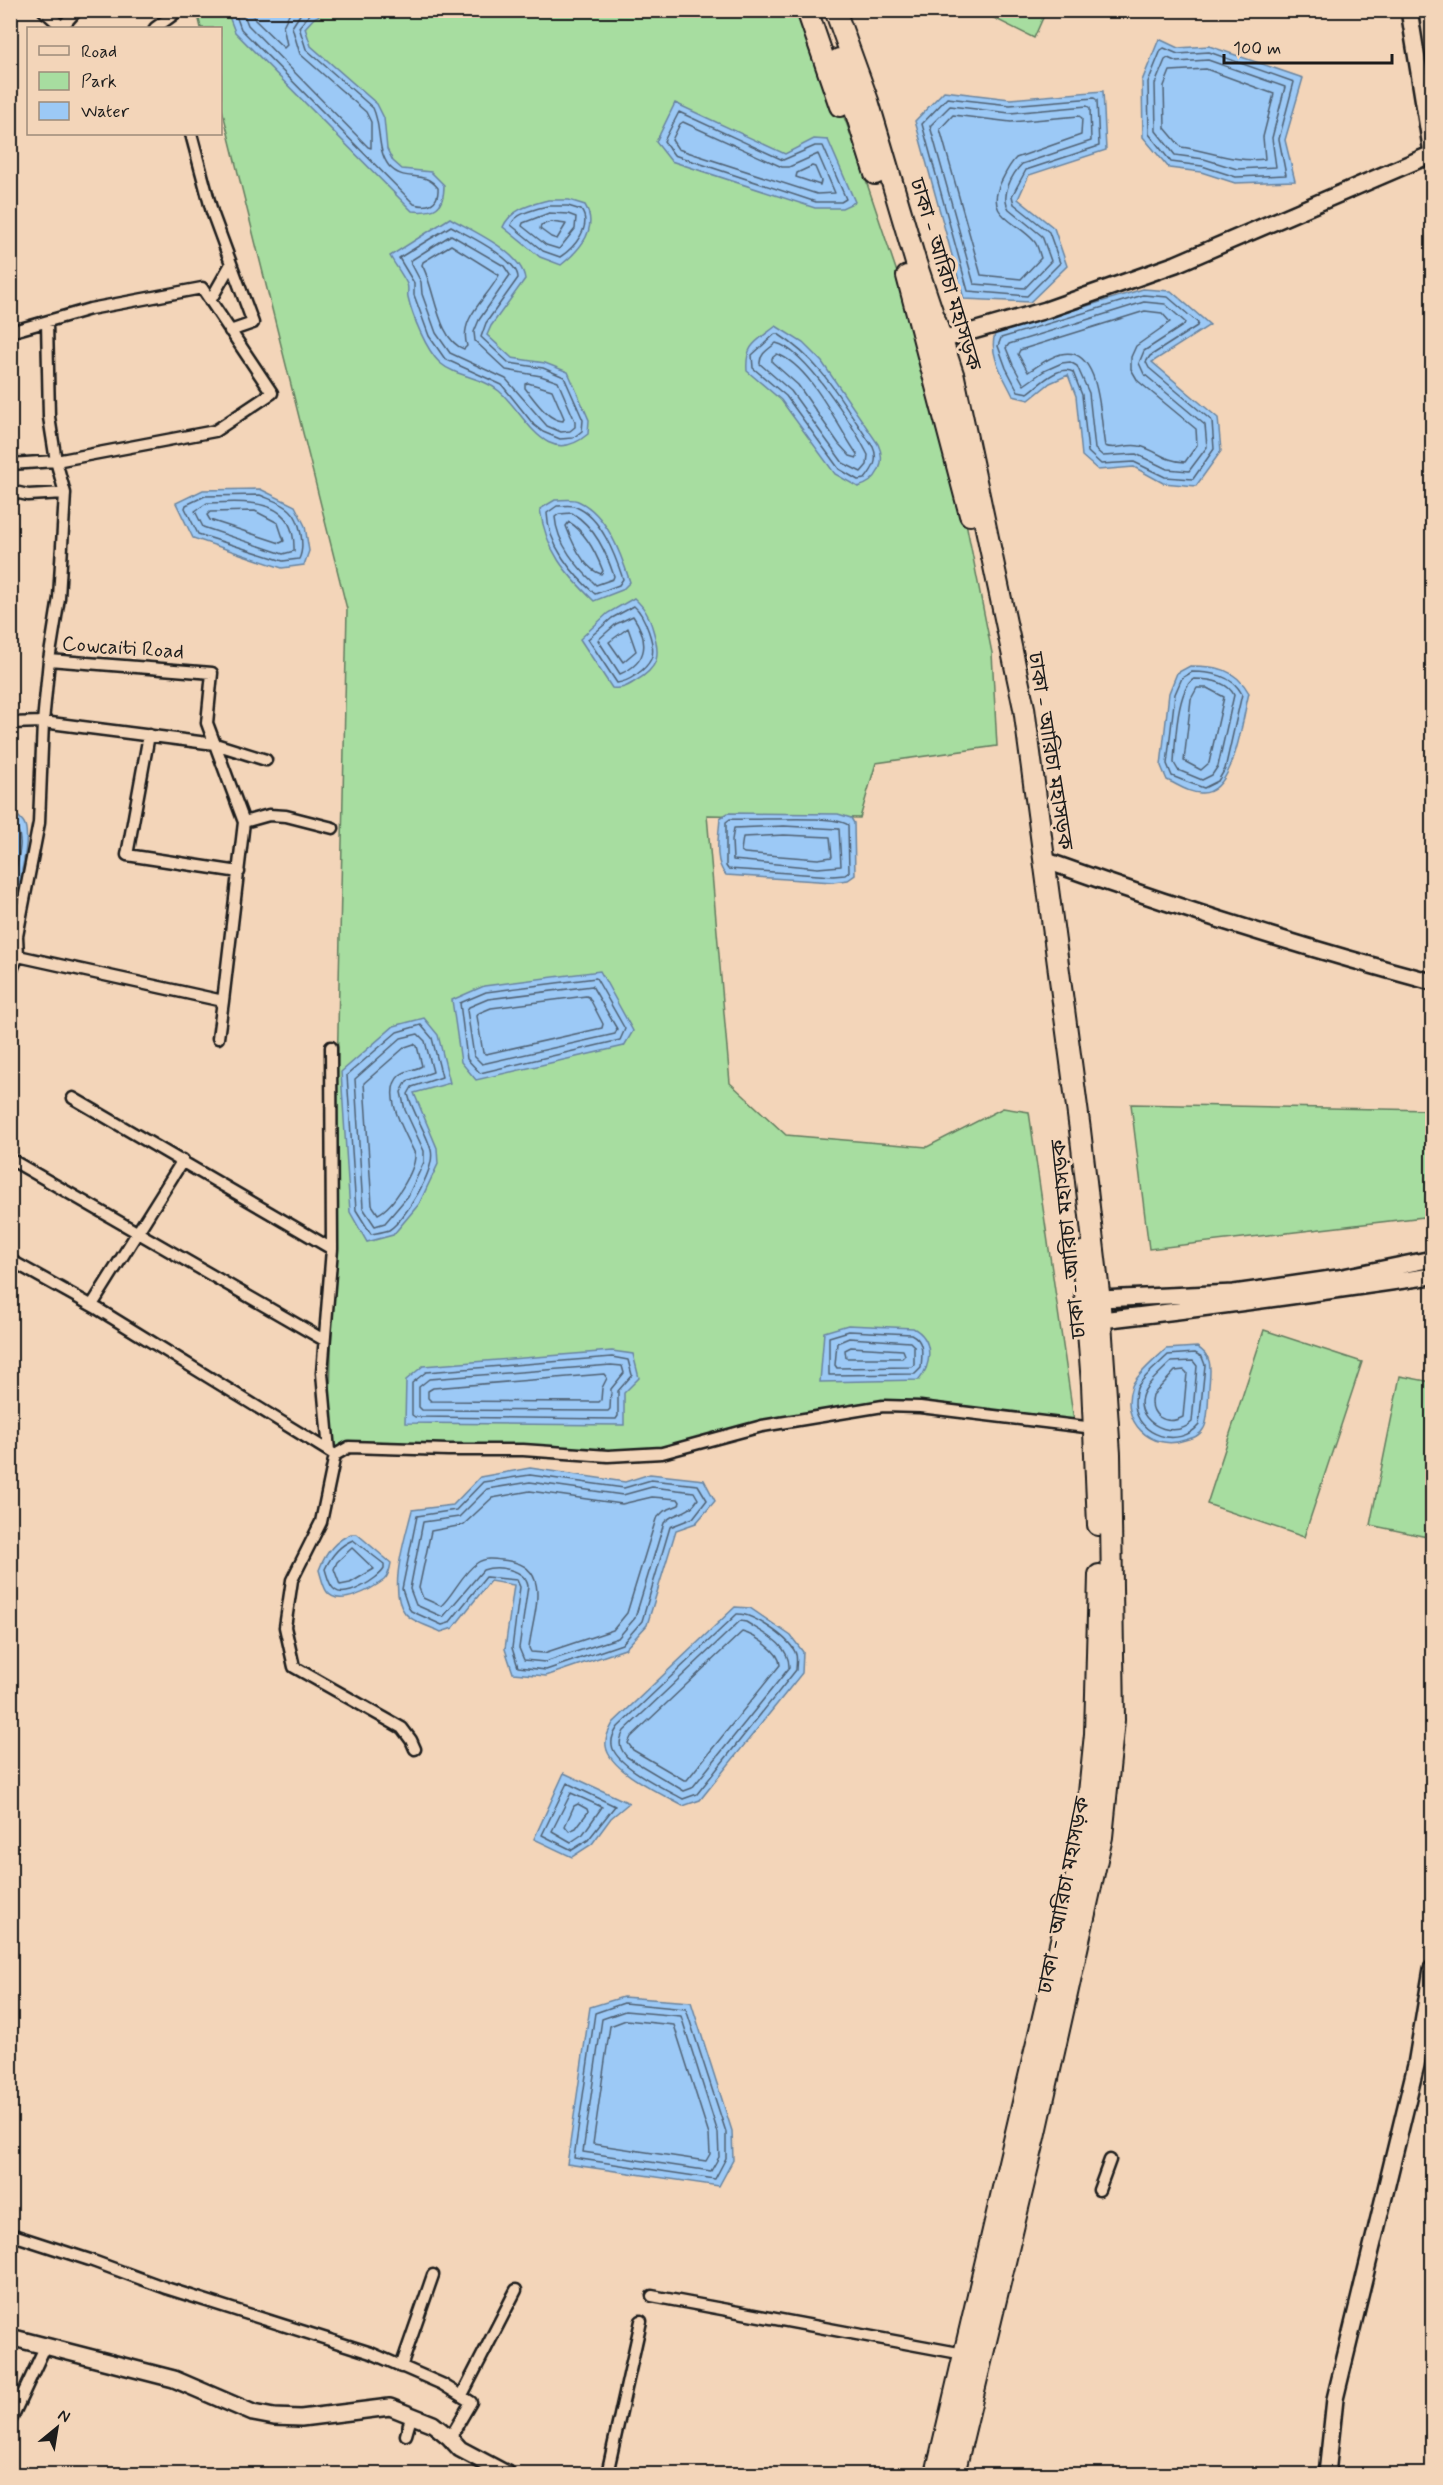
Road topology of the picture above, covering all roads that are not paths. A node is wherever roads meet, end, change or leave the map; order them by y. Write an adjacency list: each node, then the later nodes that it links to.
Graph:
1 (42, 10): 2 (street)
2 (77, 10)
3 (171, 10): 8 (street)
4 (807, 10): 11 (highway)
5 (823, 10): 11 (highway)
6 (1409, 10): 10 (street)
7 (838, 16): 17 (highway, ঢাকা - আরিচা মহাসড়ক)
8 (156, 27)
9 (191, 135): 12 (street)
10 (1432, 154): 17 (street)
11 (872, 163): 17 (highway)
12 (231, 264): 13 (street); 15 (street)
13 (210, 301): 14 (street); 15 (street)
14 (47, 322): 16 (street); 18 (street, Cowcaiti Road)
15 (230, 331): 18 (street)
16 (10, 332)
17 (934, 342): 30 (highway, ঢাকা - আরিচা মহাসড়ক); 50 (highway, ঢাকা - আরিচা মহাসড়ক)
18 (56, 461): 19 (street); 21 (street, Cowcaiti Road)
19 (10, 464)
20 (10, 491): 21 (street)
21 (65, 493): 22 (street, Cowcaiti Road)
22 (49, 660): 23 (street); 26 (street, Cowcaiti Road)
23 (43, 722): 24 (street); 25 (street); 32 (street)
24 (10, 723)
25 (149, 735): 26 (street); 31 (street)
26 (215, 744): 27 (street); 28 (street, Cowcaiti Road)
27 (266, 760)
28 (244, 822): 29 (street); 31 (street)
29 (333, 828)
30 (1044, 860): 34 (street); 46 (highway, ঢাকা - আরিচা মহাসড়ক)
31 (239, 872): 35 (street)
32 (18, 956): 33 (street); 35 (street)
33 (10, 974)
34 (1432, 982)
35 (223, 1001): 36 (street)
36 (218, 1038)
37 (331, 1047): 42 (street)
38 (73, 1098): 40 (street)
39 (10, 1159): 41 (street)
40 (183, 1160): 41 (street); 42 (street)
41 (137, 1233): 47 (street); 49 (street)
42 (332, 1249): 49 (street)
43 (1432, 1259): 46 (street)
44 (10, 1260): 47 (street)
45 (1432, 1276): 48 (street)
46 (1100, 1299): 48 (highway, ঢাকা - আরিচা মহাসড়ক)
47 (92, 1305): 51 (street)
48 (1101, 1320): 73 (highway, ঢাকা - আরিচা মহাসড়ক)
49 (324, 1340): 51 (street)
50 (1094, 1428): 51 (street); 63 (highway, ঢাকা - আরিচা মহাসড়ক)
51 (332, 1453): 52 (street)
52 (415, 1749)
53 (1432, 1969): 74 (street)
54 (1110, 2160): 55 (street)
55 (1099, 2190)
56 (10, 2234): 64 (street)
57 (433, 2275): 64 (street)
58 (516, 2290): 65 (street)
59 (652, 2296): 63 (street)
60 (641, 2321): 71 (street)
61 (10, 2337): 62 (street)
62 (45, 2347): 66 (street); 67 (street)
63 (964, 2354): 72 (highway, ঢাকা - আরিচা মহাসড়ক)
64 (401, 2367): 65 (street)
65 (462, 2395): 69 (street)
66 (412, 2414): 68 (street); 69 (street)
67 (10, 2422)
68 (406, 2435)
69 (450, 2438): 70 (street)
70 (507, 2475)
71 (608, 2475)
72 (936, 2475)
73 (954, 2475)
74 (1328, 2475)

